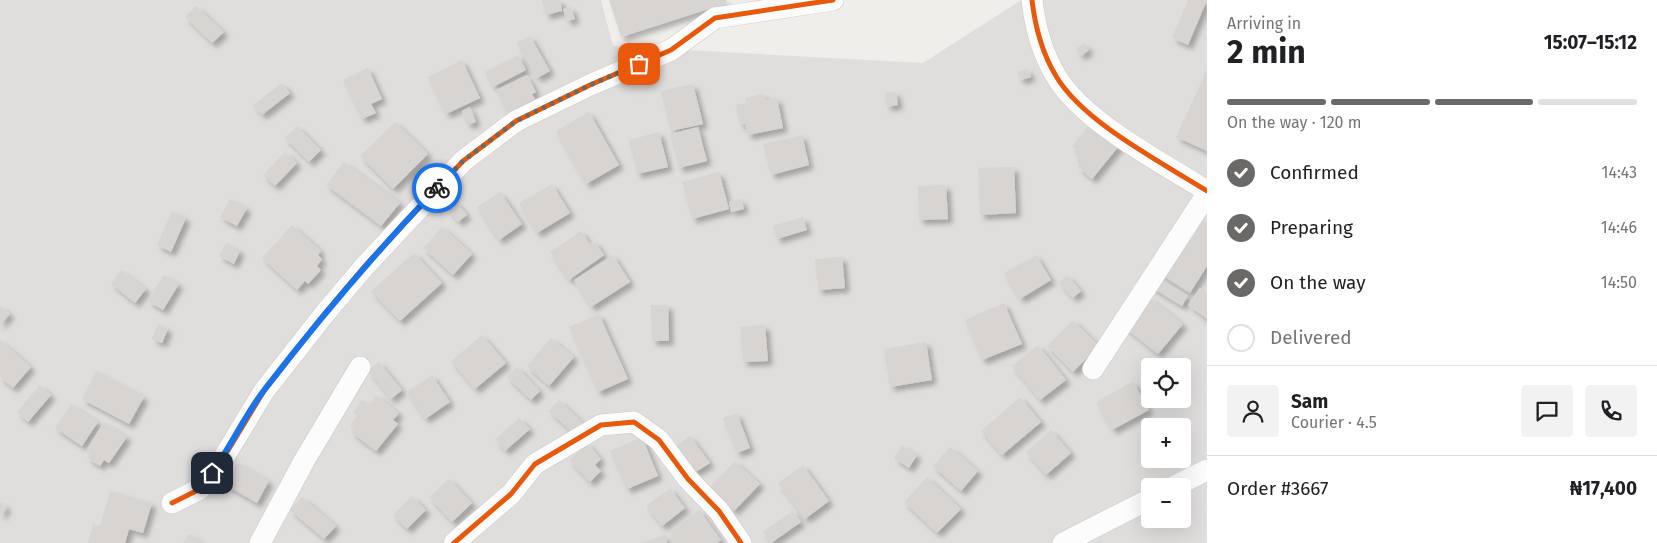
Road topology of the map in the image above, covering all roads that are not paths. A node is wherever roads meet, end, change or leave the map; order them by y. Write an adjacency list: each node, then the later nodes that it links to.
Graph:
1 (833, 0): 8 (street)
2 (1032, 0): 3 (street)
3 (1207, 192): 5 (street)
4 (360, 367): 10 (street)
5 (1093, 369)
6 (1207, 470): 7 (street)
7 (1191, 478)
8 (172, 503)
9 (1141, 504): 13 (street)
10 (260, 543)
11 (454, 543): 12 (street)
12 (741, 543)
13 (1063, 543)

